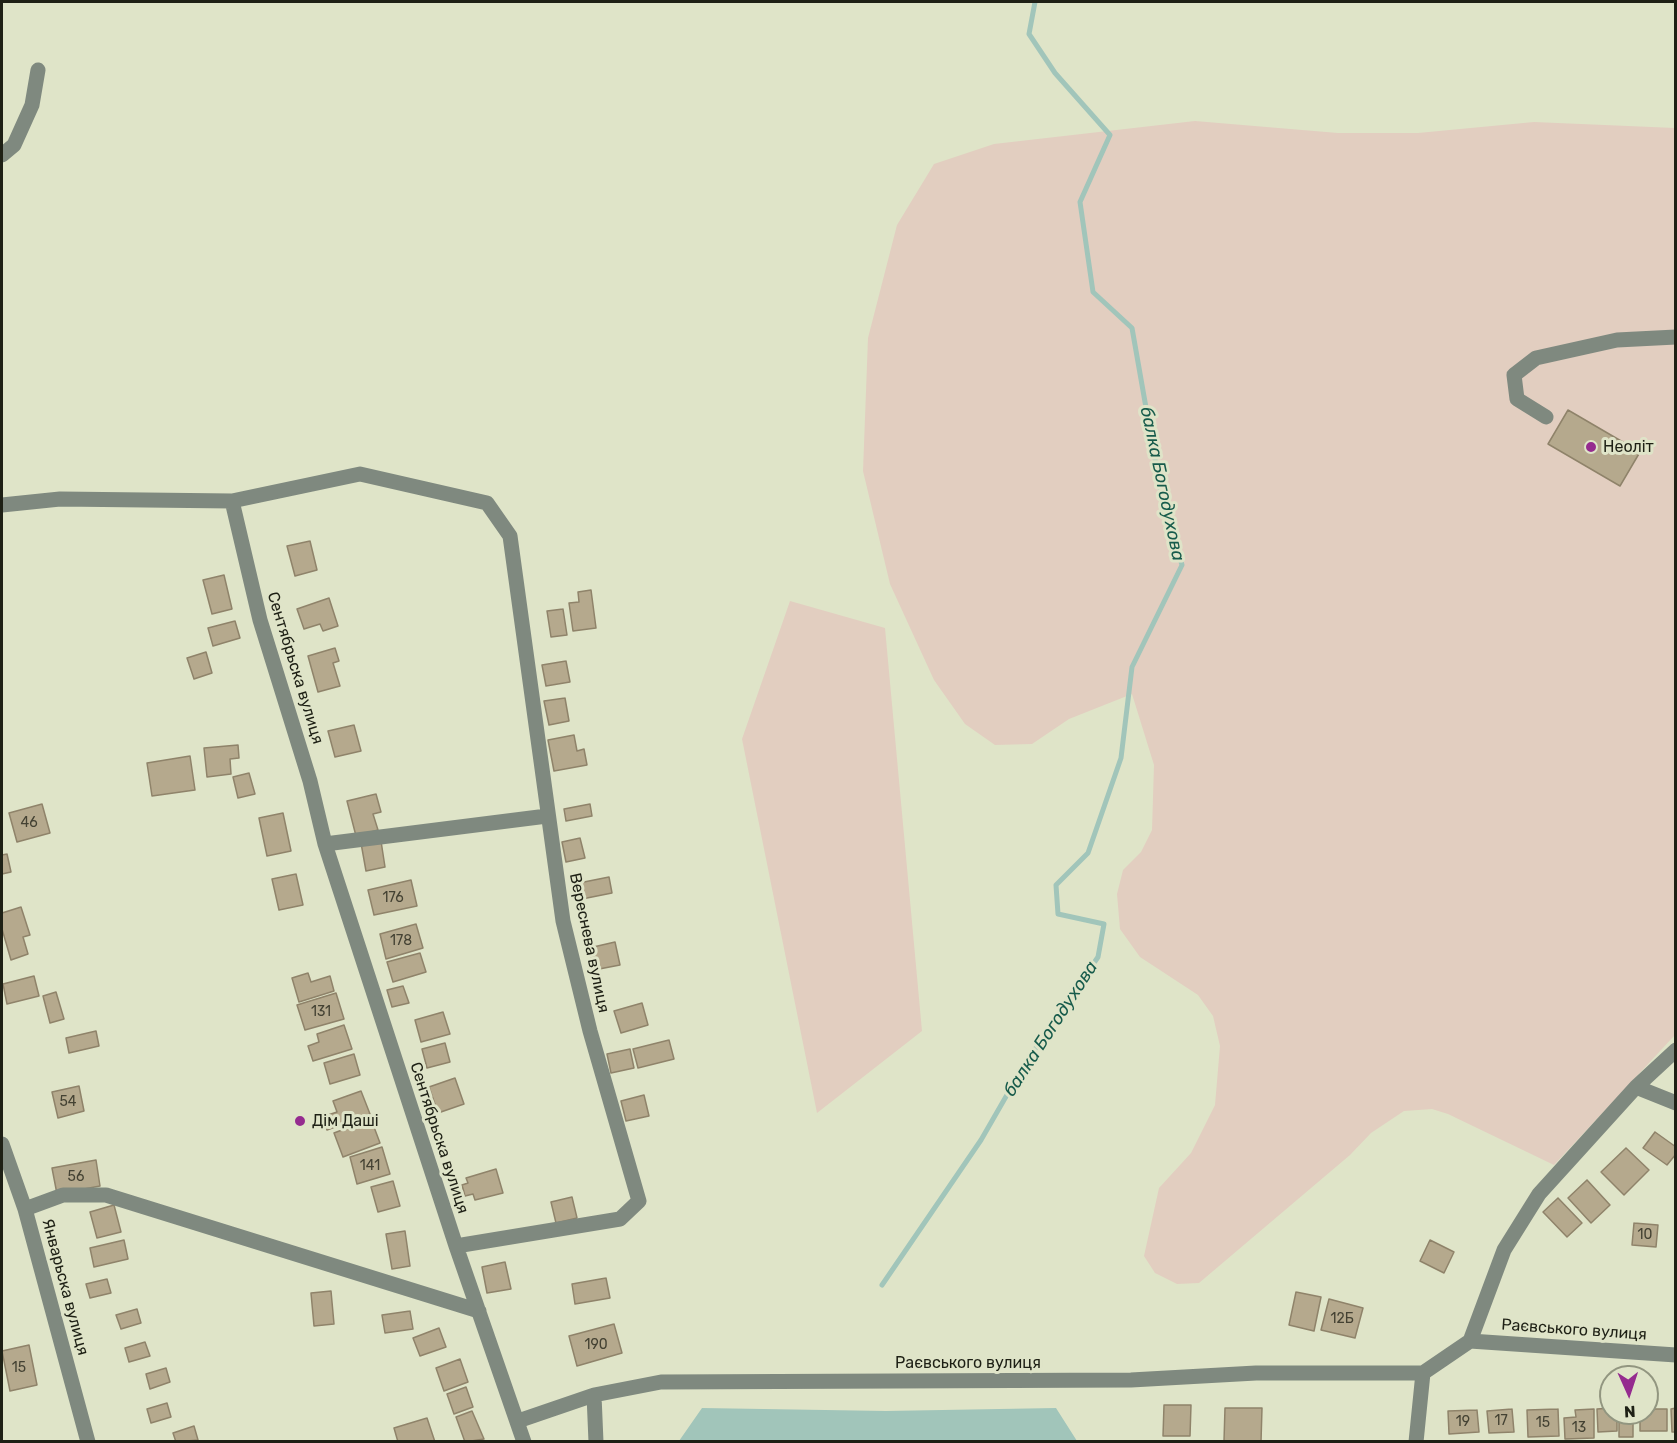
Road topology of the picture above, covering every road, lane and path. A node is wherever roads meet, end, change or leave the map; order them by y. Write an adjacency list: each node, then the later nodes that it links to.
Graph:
1 (38, 70): 2 (street)
2 (2, 155)
3 (1676, 338): 4 (street)
4 (1546, 417)
5 (232, 501): 6 (street); 7 (street, Вереснева вулиця); 8 (street, Сентябрьска вулиця)
6 (2, 505)
7 (547, 816): 8 (street); 14 (street, Вереснева вулиця)
8 (325, 844): 14 (street, Сентябрьска вулиця)
9 (1676, 1050): 10 (street)
10 (1636, 1087): 11 (street); 16 (street)
11 (1676, 1102)
12 (2, 1144): 13 (street, Январьска вулиця)
13 (25, 1209): 15 (street); 21 (street, Январьска вулиця)
14 (456, 1246): 15 (street, Сентябрьска вулиця)
15 (478, 1311): 20 (street, Сентябрьска вулиця)
16 (1470, 1341): 17 (street, Раєвського вулиця); 18 (street)
17 (1676, 1355)
18 (1423, 1373): 19 (street, Раєвського вулиця); 24 (street)
19 (594, 1395): 20 (street, Раєвського вулиця); 23 (street)
20 (518, 1421): 22 (street, Сентябрьска вулиця)
21 (88, 1442)
22 (524, 1442)
23 (596, 1442)
24 (1416, 1442)

